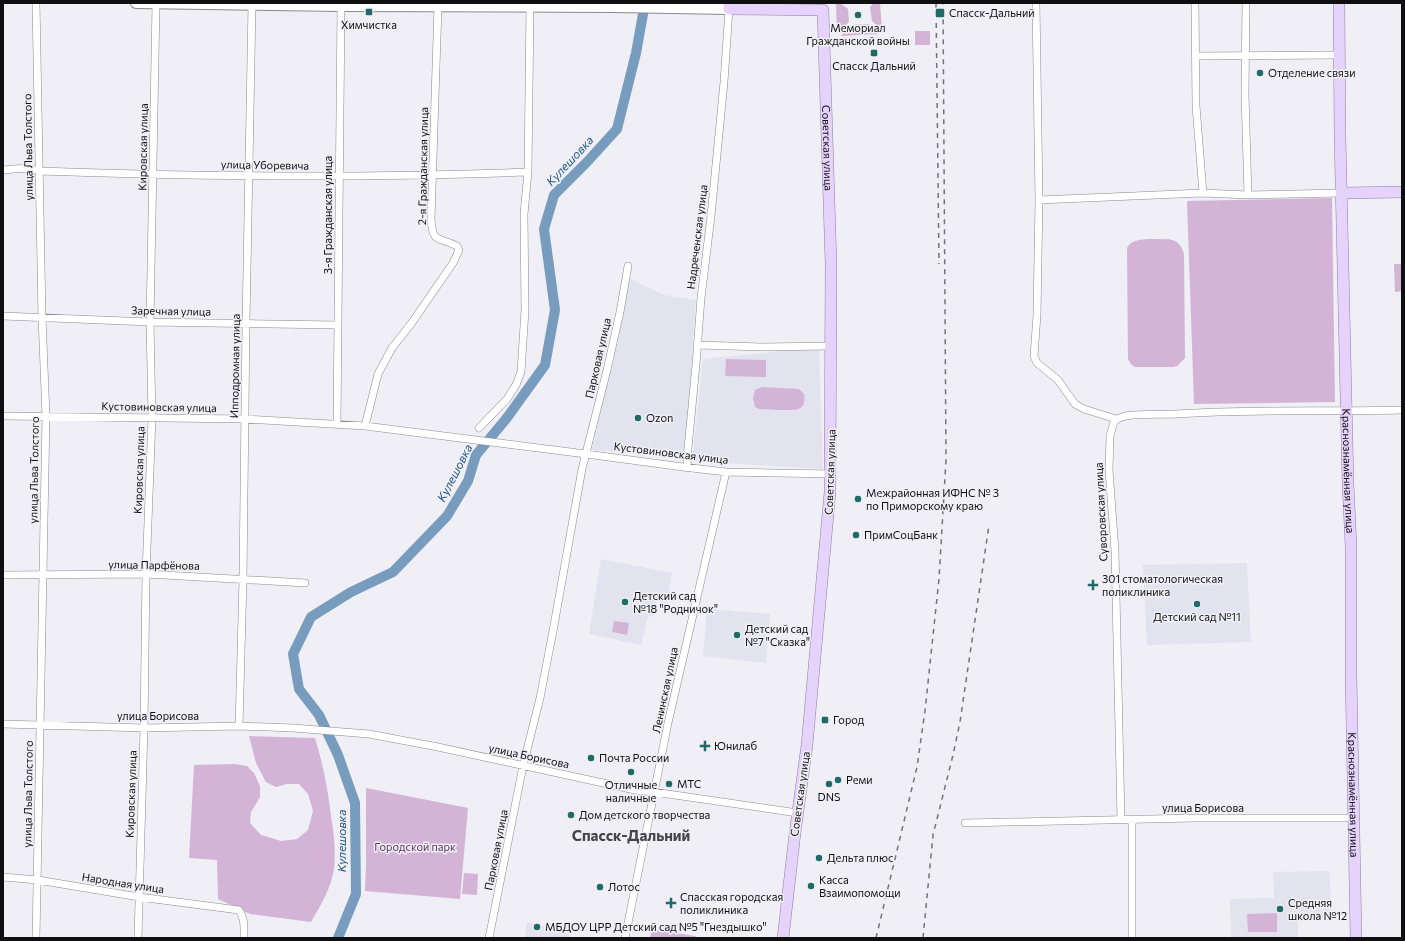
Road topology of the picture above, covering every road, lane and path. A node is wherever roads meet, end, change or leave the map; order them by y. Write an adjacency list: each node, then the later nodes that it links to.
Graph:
1 (36, 3): 21 (street, улица Льва Толстого)
2 (136, 3): 7 (main road)
3 (1036, 3): 31 (street)
4 (1195, 3): 18 (street)
5 (1246, 3): 19 (street)
6 (1339, 3): 17 (main road, Краснознамённая улица)
7 (156, 4): 8 (main road); 23 (street, Кировская улица)
8 (218, 4): 9 (main road)
9 (252, 5): 10 (main road); 24 (street, Ипподромная улица)
10 (316, 5): 13 (main road)
11 (411, 5): 13 (main road); 15 (main road)
12 (527, 5): 14 (main road); 15 (main road); 22 (street)
13 (341, 6): 26 (street, 3-я Гражданская улица)
14 (729, 6): 16 (main road); 38 (street, Надреченская улица)
15 (438, 7): 25 (street, 2-я Гражданская улица)
16 (823, 7): 39 (main road, Советская улица)
17 (1339, 55): 19 (street); 29 (main road, Краснознамённая улица)
18 (1196, 56): 19 (street); 28 (street)
19 (1246, 56): 30 (street)
20 (3, 170): 21 (street, улица Уборевича)
21 (39, 171): 23 (street, улица Уборевича); 34 (street, улица Льва Толстого)
22 (528, 172): 25 (street, улица Уборевича); 49 (street)
23 (154, 175): 24 (street, улица Уборевича); 35 (street, Кировская улица)
24 (248, 176): 26 (street, улица Уборевича); 36 (street, Ипподромная улица)
25 (433, 176): 26 (street, улица Уборевича); 48 (street, 2-я Гражданская улица)
26 (339, 177): 37 (street, 3-я Гражданская улица)
27 (1402, 192): 29 (main road)
28 (1203, 193): 30 (street); 31 (street)
29 (1342, 193): 30 (street); 41 (main road, Краснознамённая улица)
30 (1248, 195)
31 (1039, 200): 46 (street)
32 (628, 266): 50 (street, Парковая улица)
33 (3, 316): 34 (street, Заречная улица)
34 (42, 317): 35 (street, Заречная улица); 43 (street, улица Льва Толстого)
35 (150, 322): 36 (street, Заречная улица); 44 (street, Кировская улица)
36 (246, 323): 37 (street, Заречная улица); 45 (street, Ипподромная улица)
37 (338, 325): 47 (street, 3-я Гражданская улица)
38 (698, 345): 39 (street); 51 (street, Надреченская улица)
39 (831, 346): 53 (main road, Советская улица)
40 (1402, 410): 41 (street)
41 (1346, 411): 46 (street); 66 (main road, Краснознамённая улица)
42 (3, 416): 43 (street, Кустовиновская улица)
43 (46, 416): 44 (street, Кустовиновская улица); 56 (street, улица Льва Толстого)
44 (152, 418): 45 (street, Кустовиновская улица); 54 (street, Кировская улица)
45 (245, 419): 47 (street, Кустовиновская улица); 57 (street, Ипподромная улица)
46 (1116, 420): 67 (street, Суворовская улица)
47 (337, 424): 48 (street, Кустовиновская улица)
48 (365, 426): 50 (street, Кустовиновская улица)
49 (479, 428)
50 (586, 454): 51 (street, Кустовиновская улица); 63 (street, Парковая улица)
51 (687, 468): 52 (street, Кустовиновская улица)
52 (726, 472): 53 (street, Кустовиновская улица); 64 (street, Ленинская улица)
53 (831, 474): 65 (main road, Советская улица)
54 (146, 574): 56 (street, улица Парфёнова); 57 (street, улица Парфёнова); 62 (street, Кировская улица)
55 (3, 575): 56 (street, улица Парфёнова)
56 (43, 576): 60 (street, улица Льва Толстого)
57 (243, 579): 58 (street, улица Парфёнова); 61 (street, Ипподромная улица)
58 (305, 583)
59 (3, 724): 60 (street, улица Борисова)
60 (41, 725): 62 (street, улица Борисова); 71 (street, улица Льва Толстого)
61 (239, 726): 62 (street, улица Борисова); 63 (street, улица Борисова)
62 (144, 728): 72 (street, Кировская улица)
63 (523, 766): 64 (street, улица Борисова); 76 (street, Парковая улица)
64 (654, 792): 65 (street, улица Борисова); 77 (street, Ленинская улица)
65 (798, 813): 78 (main road, Советская улица)
66 (1354, 818): 68 (street, улица Борисова); 80 (main road, Краснознамённая улица)
67 (1121, 819): 68 (street, улица Борисова); 69 (street, улица Борисова)
68 (1132, 819): 79 (street)
69 (965, 823)
70 (3, 877): 71 (street, Народная улица)
71 (38, 880): 72 (street, Народная улица); 73 (street, улица Льва Толстого)
72 (139, 897): 74 (street, Кировская улица); 75 (street, Народная улица)
73 (36, 938)
74 (138, 938)
75 (244, 938)
76 (489, 938)
77 (625, 938)
78 (783, 938)
79 (1132, 938)
80 (1356, 938)

